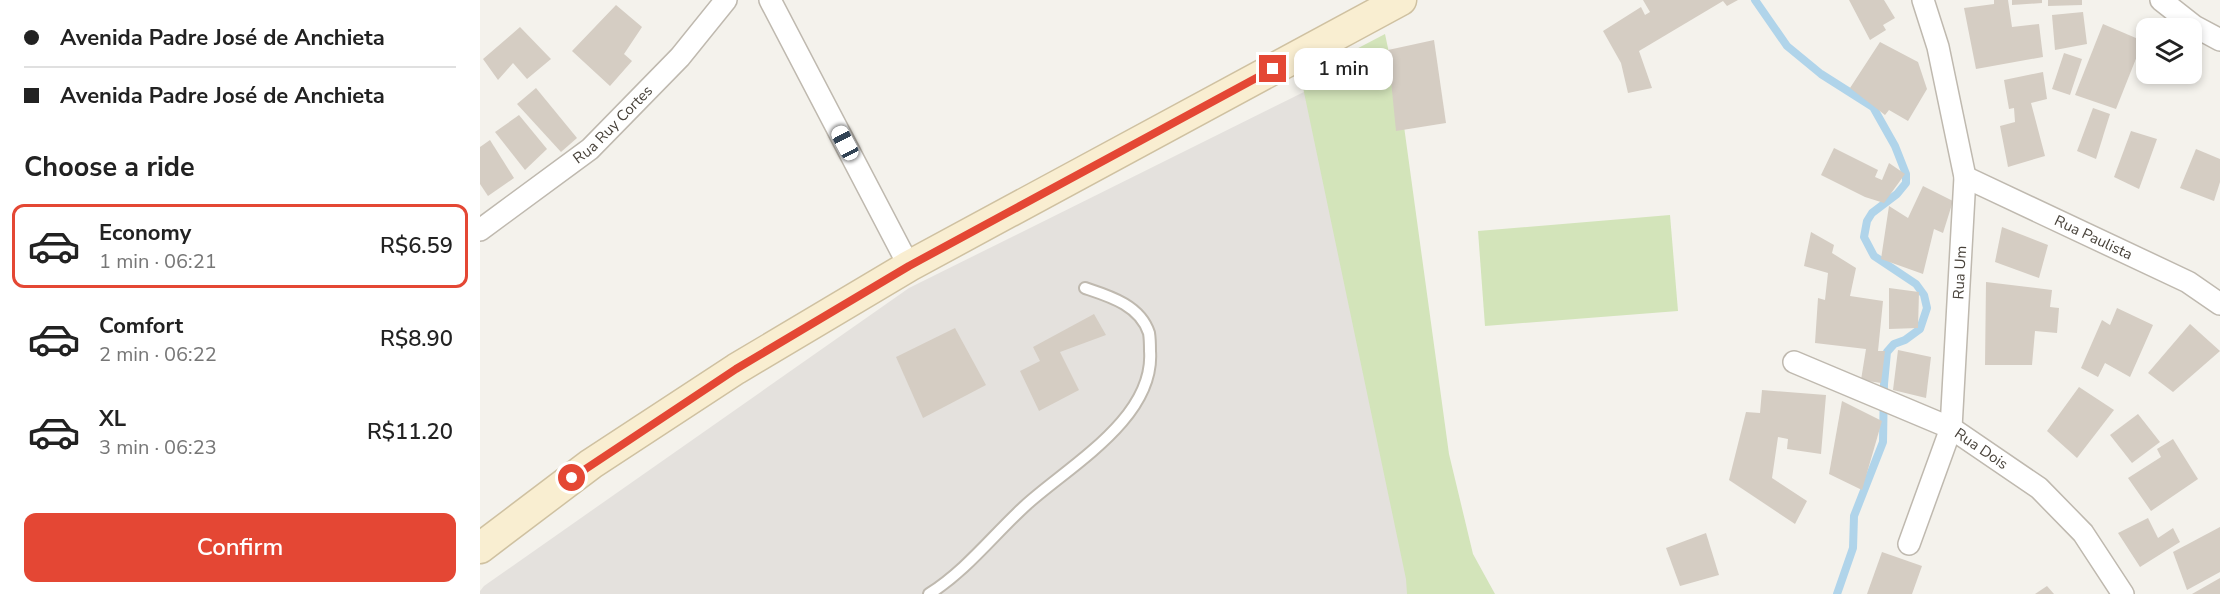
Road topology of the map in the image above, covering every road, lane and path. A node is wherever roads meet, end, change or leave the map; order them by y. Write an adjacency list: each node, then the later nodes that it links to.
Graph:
1 (726, 0): 8 (street, Rua Ruy Cortes)
2 (770, 0): 9 (street)
3 (1401, 0): 9 (main road)
4 (1923, 0): 7 (street, Rua Um)
5 (2161, 0): 6 (street)
6 (2220, 40)
7 (1965, 177): 11 (street, Rua Paulista); 13 (street, Rua Um)
8 (480, 230)
9 (909, 266): 15 (main road)
10 (1085, 288): 16 (lane)
11 (2220, 304)
12 (1794, 362): 13 (street, Rua Dois)
13 (1951, 428): 14 (street, Rua Um); 17 (street, Rua Dois)
14 (1909, 544)
15 (480, 548)
16 (929, 594)
17 (2123, 594)

